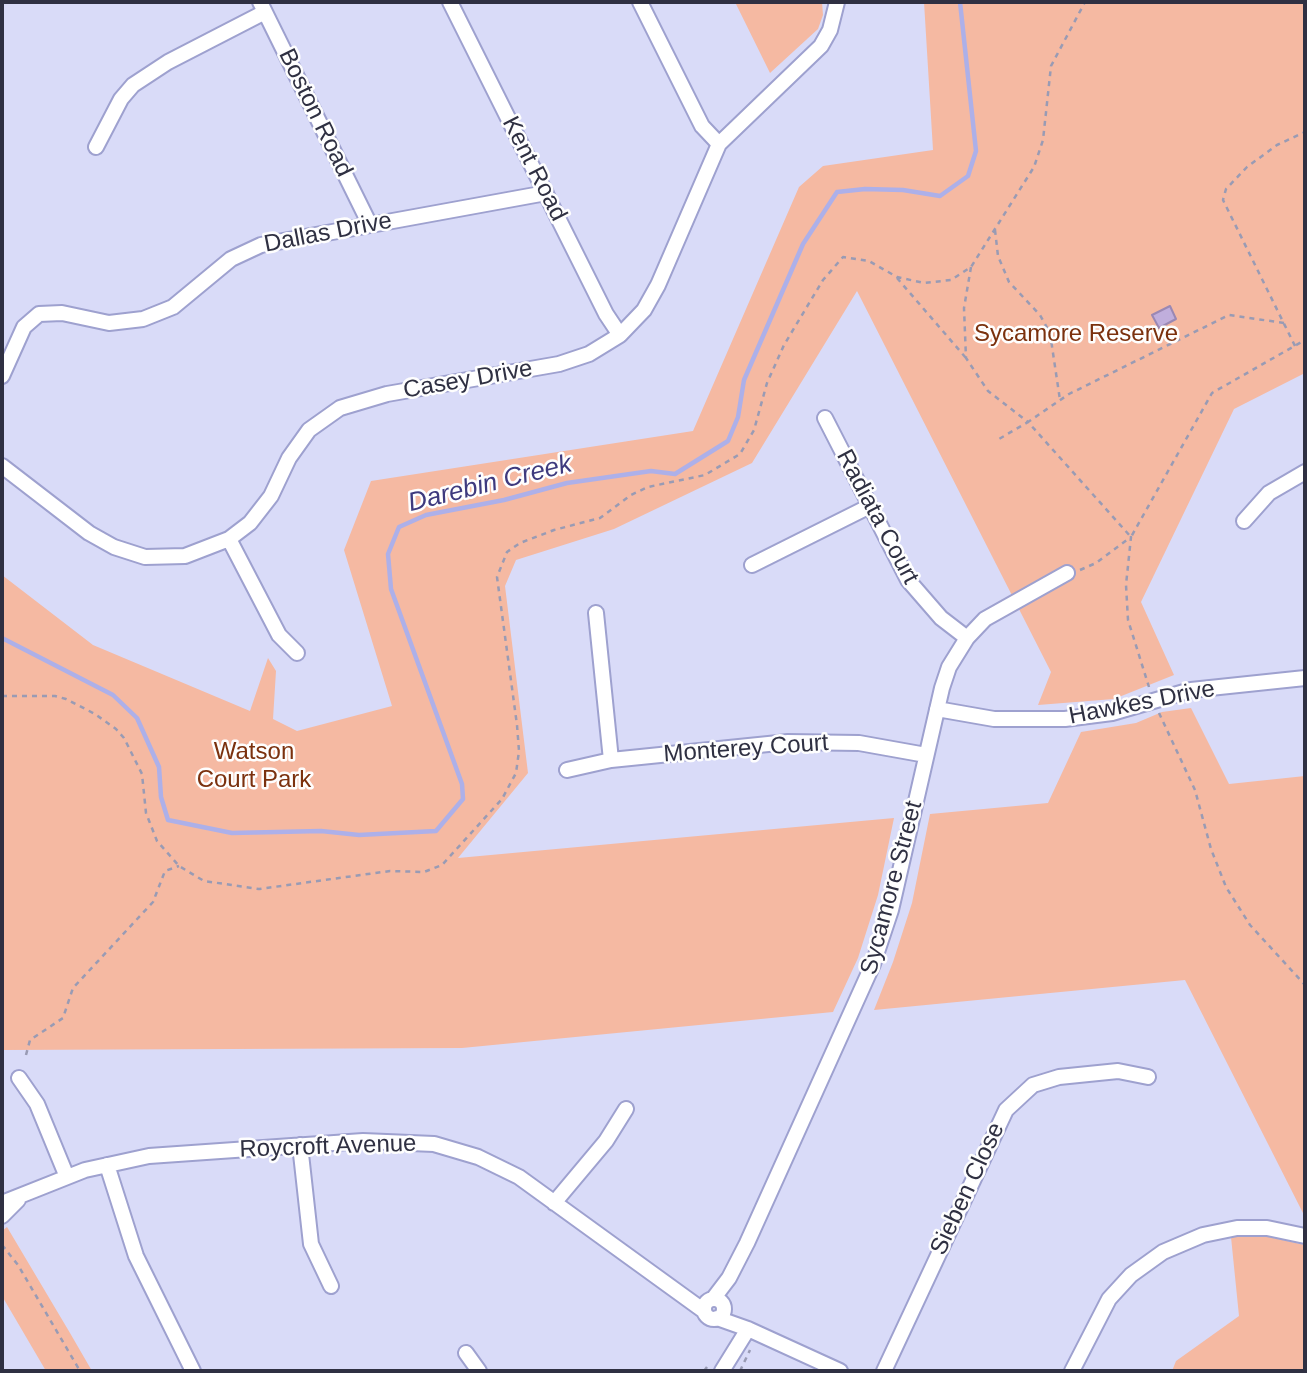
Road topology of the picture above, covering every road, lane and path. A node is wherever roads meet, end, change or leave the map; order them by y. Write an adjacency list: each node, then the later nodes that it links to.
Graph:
1 (450, 2): 9 (street, Kent Road)
2 (640, 2): 7 (street)
3 (837, 2): 7 (street, Casey Drive)
4 (1085, 2): 11 (path)
5 (262, 7): 8 (street); 10 (street, Boston Road)
6 (1305, 132): 14 (path)
7 (719, 144): 15 (street, Casey Drive)
8 (96, 147)
9 (546, 193): 10 (street, Dallas Drive); 15 (street, Kent Road)
10 (370, 225): 19 (street, Dallas Drive)
11 (995, 230): 12 (path); 20 (path)
12 (971, 267): 13 (path); 18 (path)
13 (897, 277): 18 (path); 42 (path)
14 (1284, 323): 17 (path); 20 (path)
15 (620, 335): 29 (street, Casey Drive)
16 (1305, 340): 17 (path)
17 (1295, 346): 28 (path)
18 (966, 358): 22 (path)
19 (2, 376)
20 (1060, 400): 22 (path)
21 (825, 418): 26 (street, Radiata Court)
22 (1028, 422): 23 (path); 28 (path)
23 (999, 439)
24 (2, 466): 29 (street, Casey Drive)
25 (1305, 472): 27 (street)
26 (870, 506): 30 (street); 33 (street, Radiata Court)
27 (1244, 521)
28 (1131, 537): 31 (path); 37 (path)
29 (229, 539): 34 (street)
30 (752, 565)
31 (1067, 573): 33 (street, Sycamore Street)
32 (596, 613): 40 (street)
33 (967, 638): 38 (street, Sycamore Street)
34 (297, 653)
35 (1305, 678): 37 (street, Hawkes Drive)
36 (2, 696): 42 (path)
37 (1154, 699): 38 (street, Hawkes Drive); 43 (path)
38 (937, 709): 39 (street, Sycamore Street)
39 (926, 755): 40 (street, Monterey Court); 58 (street, Sycamore Street)
40 (611, 760): 41 (street, Monterey Court)
41 (567, 770)
42 (179, 866): 44 (path)
43 (1305, 985)
44 (26, 1055)
45 (19, 1077): 50 (street)
46 (1148, 1077): 66 (street, Sieben Close)
47 (626, 1110): 53 (street)
48 (300, 1145): 49 (street, Roycroft Avenue); 53 (street, Roycroft Avenue); 57 (street)
49 (107, 1165): 50 (street, Roycroft Avenue); 62 (street)
50 (67, 1177): 51 (street, Roycroft Avenue)
51 (22, 1197): 52 (street, Roycroft Avenue); 54 (street, Roycroft Avenue)
52 (2, 1203)
53 (554, 1203): 58 (street, Roycroft Avenue)
54 (2, 1216)
55 (1305, 1236): 67 (street)
56 (2, 1245): 61 (path)
57 (331, 1286)
58 (715, 1306): 59 (street, Roycroft Avenue)
59 (748, 1329): 64 (street); 65 (street, Roycroft Avenue)
60 (466, 1353): 63 (street)
61 (80, 1371)
62 (193, 1371)
63 (479, 1371)
64 (722, 1371)
65 (840, 1371)
66 (884, 1371)
67 (1072, 1371)

